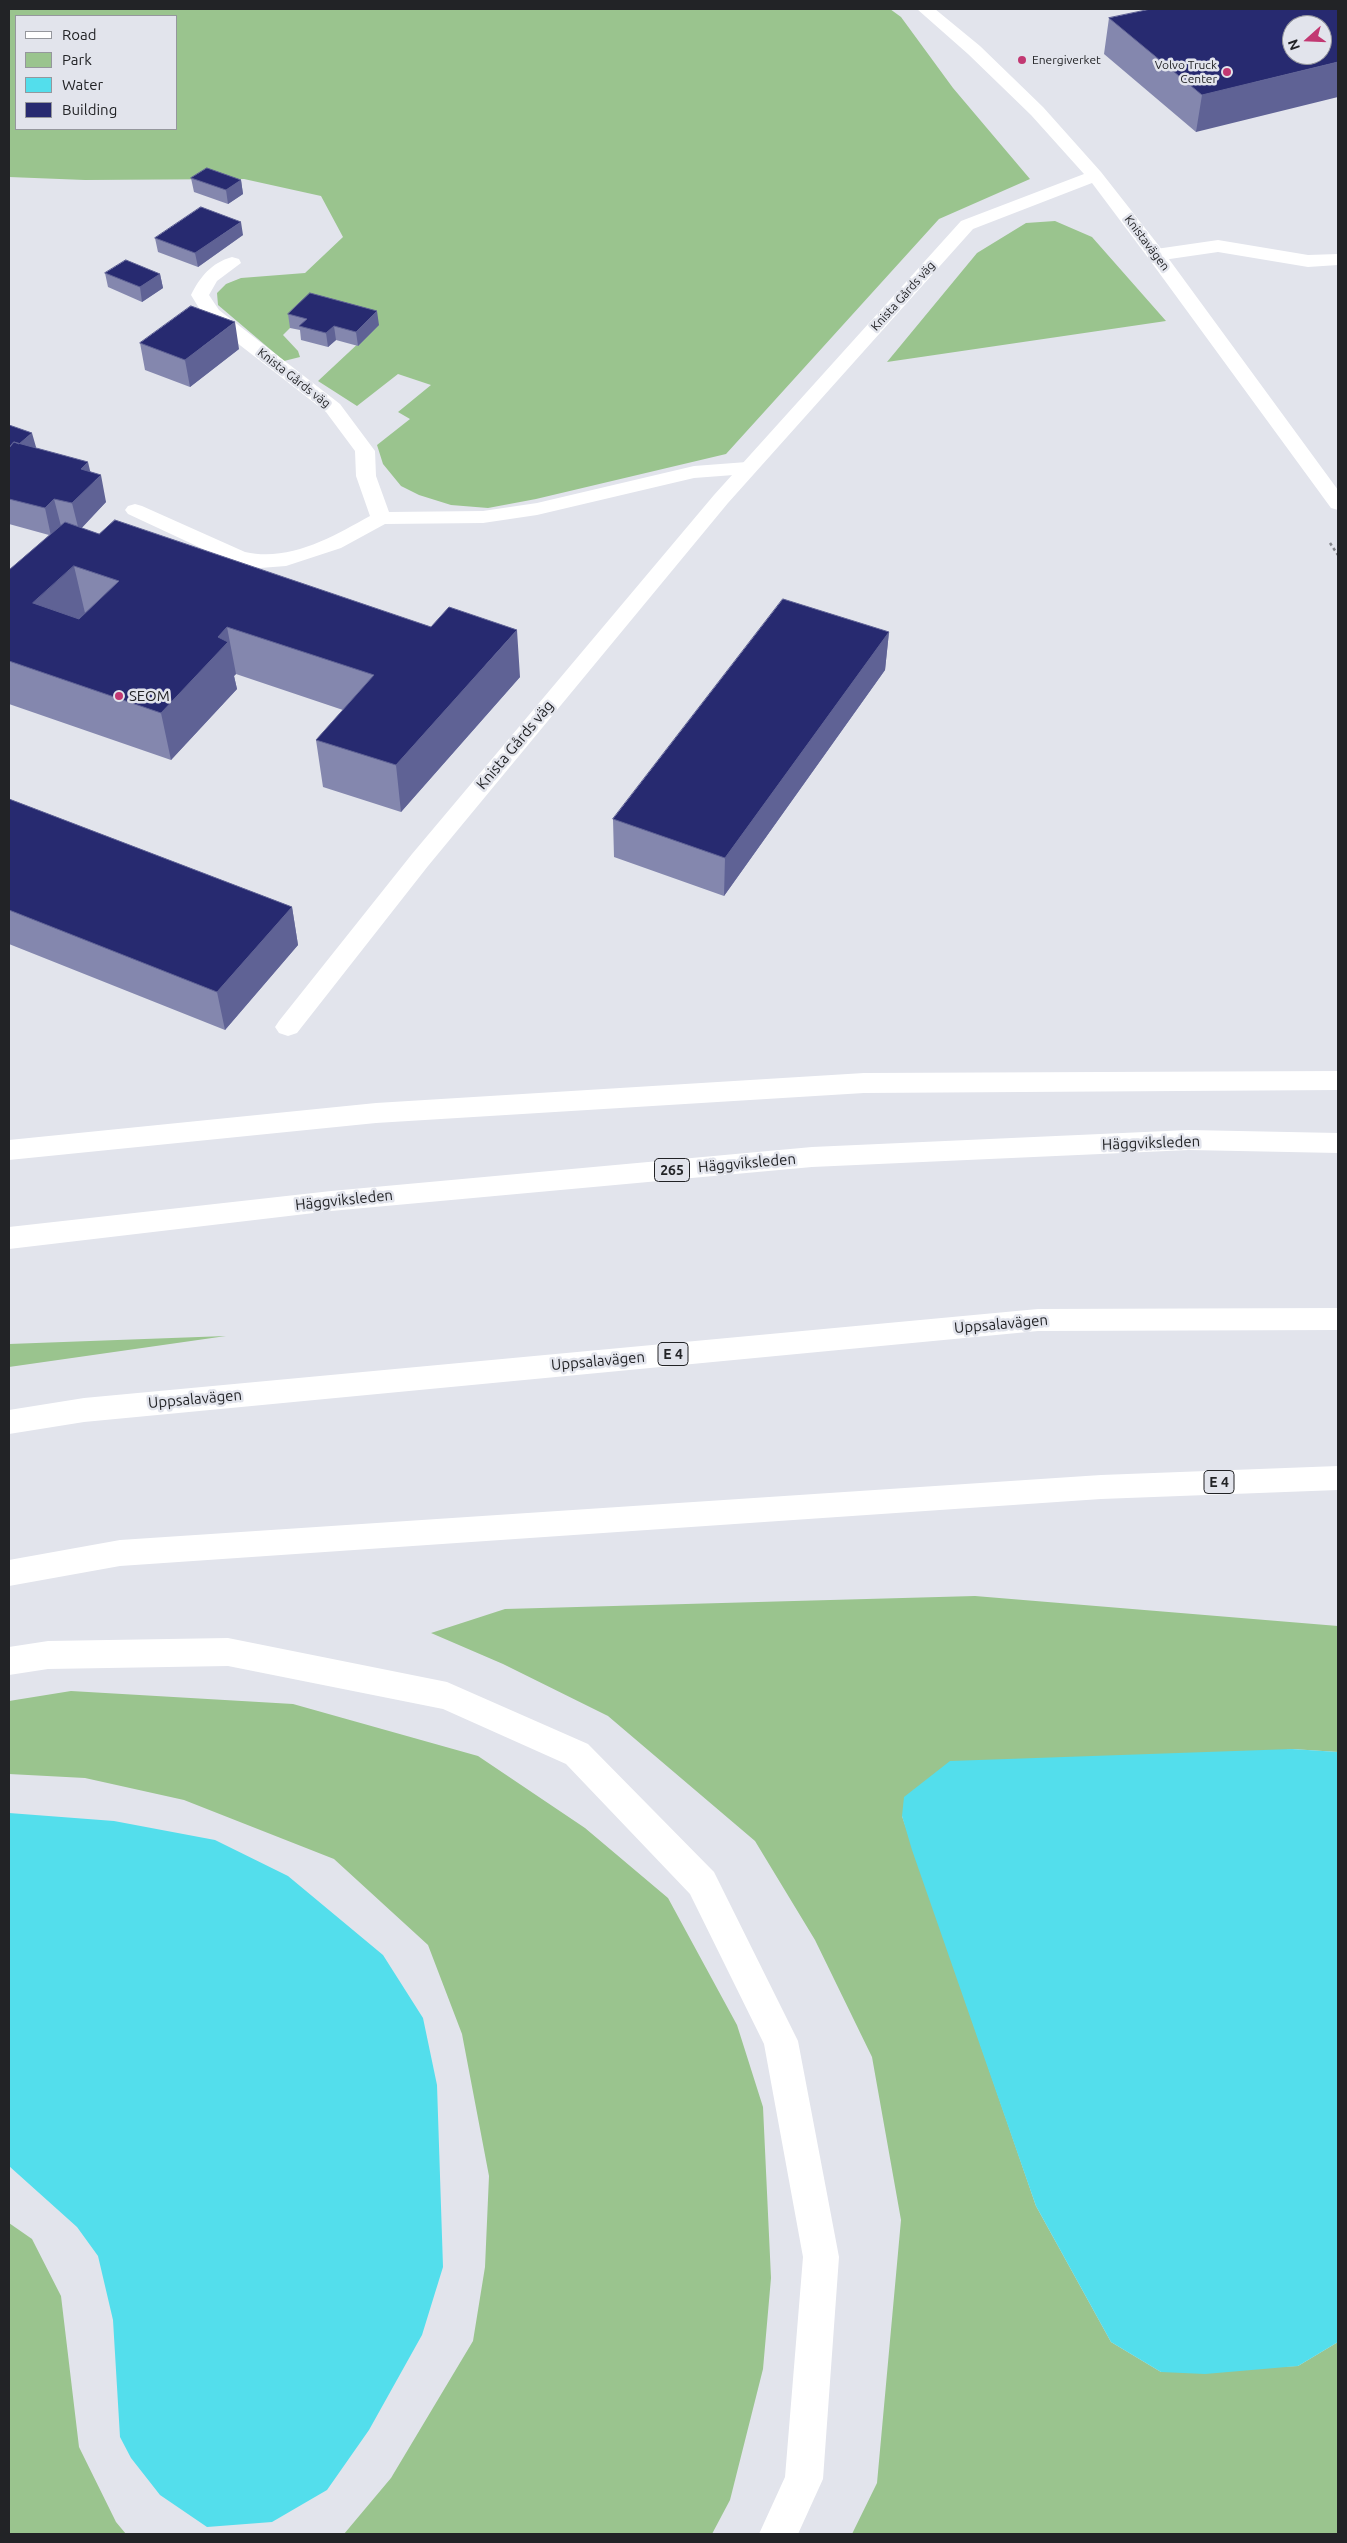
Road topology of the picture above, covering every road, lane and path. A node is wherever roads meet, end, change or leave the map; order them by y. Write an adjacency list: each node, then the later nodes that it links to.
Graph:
1 (925, 9): 2 (main road, Knistavägen)
2 (1095, 176): 3 (main road, Knistavägen); 6 (main road, Knista Gårds väg)
3 (1156, 255): 4 (main road); 7 (main road, Knistavägen)
4 (1338, 260)
5 (232, 263): 9 (main road, Knista Gårds väg)
6 (747, 468): 9 (main road); 10 (main road, Knista Gårds väg)
7 (1338, 504)
8 (135, 510): 9 (main road)
9 (381, 518)
10 (288, 1026)
11 (1338, 1080): 13 (main road)
12 (1338, 1143): 14 (main road, Häggviksleden / 265)
13 (9, 1150)
14 (9, 1238)
15 (1338, 1319): 16 (main road, Uppsalavägen / E 4)
16 (9, 1422)
17 (1338, 1478): 18 (main road, E 4)
18 (9, 1573)
19 (9, 1661): 20 (main road)
20 (778, 2534)

